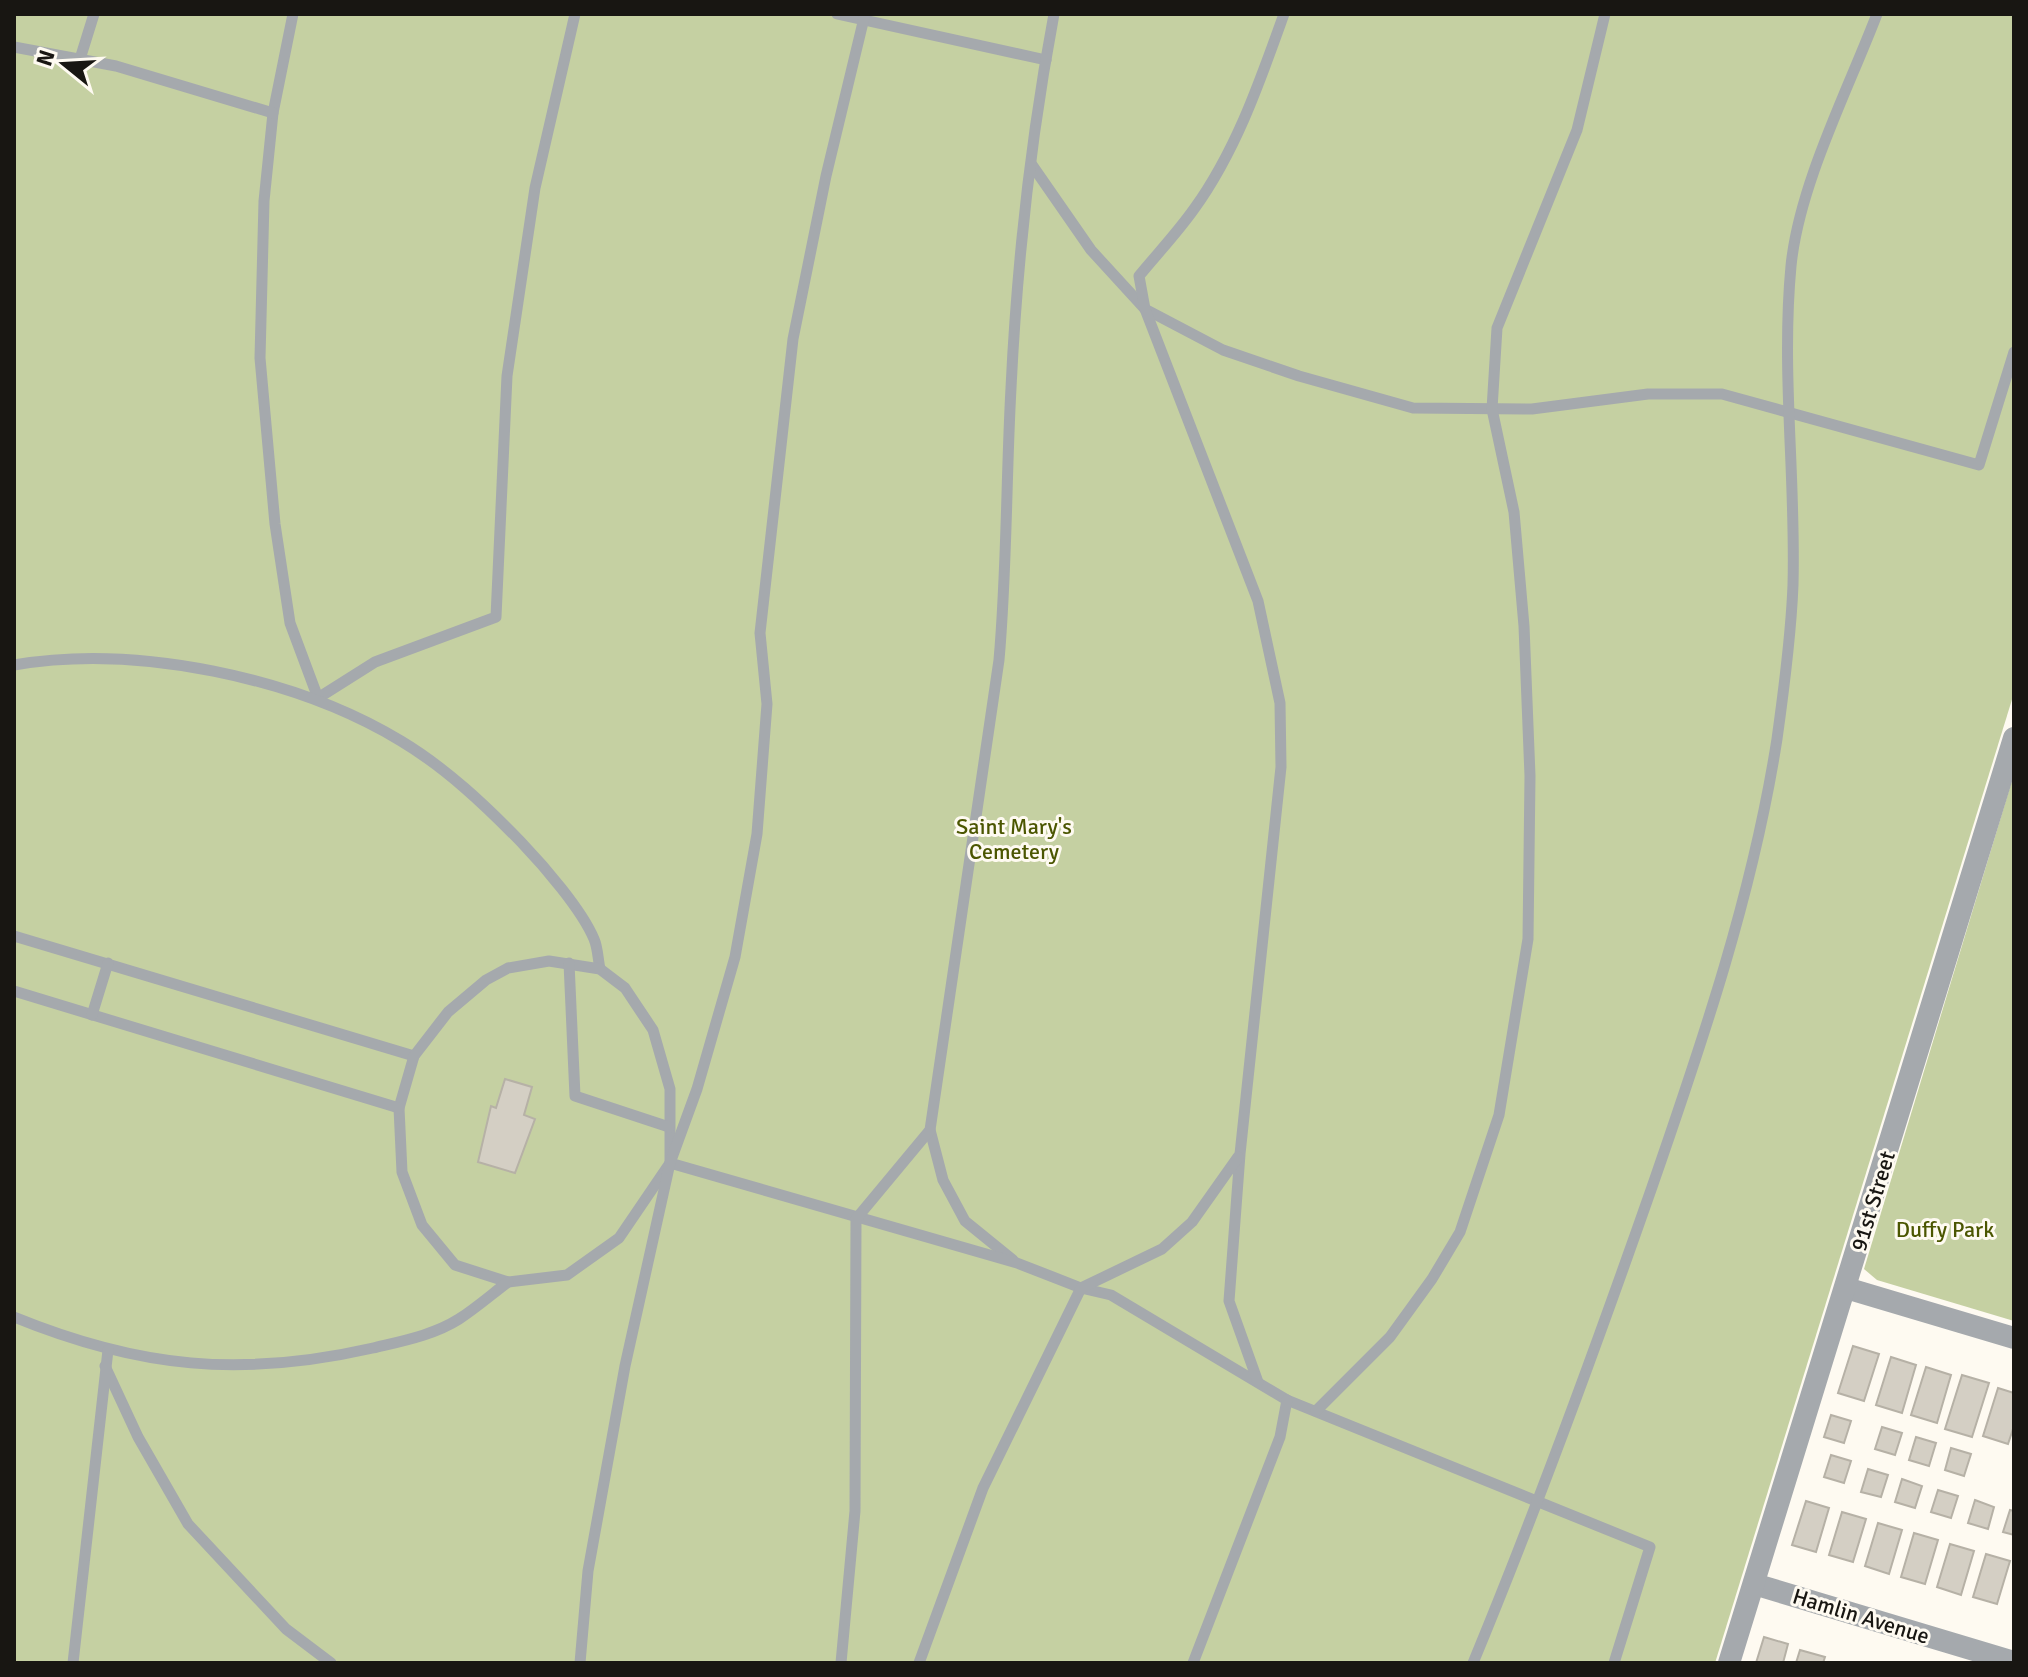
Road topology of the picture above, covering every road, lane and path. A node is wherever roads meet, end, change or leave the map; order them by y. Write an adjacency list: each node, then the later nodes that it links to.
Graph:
1 (94, 14): 11 (lane)
2 (293, 14): 13 (lane)
3 (575, 14): 20 (lane)
4 (837, 14): 9 (lane)
5 (1054, 14): 12 (lane)
6 (1284, 14): 15 (lane)
7 (1605, 14): 17 (lane)
8 (1877, 14): 18 (lane)
9 (865, 17): 12 (lane); 33 (lane)
10 (14, 47): 11 (lane)
11 (80, 59): 13 (lane)
12 (1046, 60): 14 (lane)
13 (273, 113): 20 (lane)
14 (1032, 165): 15 (lane); 31 (lane)
15 (1145, 309): 17 (lane); 32 (lane)
16 (2014, 352): 18 (lane)
17 (1492, 409): 18 (lane); 45 (lane)
18 (1789, 410): 46 (lane)
19 (14, 665): 20 (lane)
20 (318, 698): 25 (lane)
21 (2014, 738): 38 (street, 91st Street)
22 (14, 936): 23 (lane)
23 (108, 963): 27 (lane); 28 (lane)
24 (569, 963): 25 (lane); 28 (lane); 30 (lane)
25 (600, 969): 30 (lane)
26 (14, 991): 27 (lane)
27 (92, 1015): 29 (lane)
28 (414, 1056): 29 (lane)
29 (399, 1108): 36 (lane)
30 (669, 1127): 33 (lane)
31 (930, 1130): 34 (lane); 35 (lane)
32 (1240, 1154): 37 (lane); 43 (lane)
33 (670, 1163): 34 (lane); 36 (lane); 51 (lane)
34 (856, 1219): 35 (lane); 52 (lane)
35 (1017, 1263): 37 (lane)
36 (508, 1282): 41 (lane)
37 (1081, 1288): 43 (lane); 53 (lane)
38 (1846, 1288): 40 (street); 47 (street, 91st Street)
39 (14, 1317): 41 (lane)
40 (2014, 1338)
41 (108, 1350): 42 (lane)
42 (105, 1366): 48 (lane); 50 (lane)
43 (1258, 1382): 44 (lane)
44 (1287, 1400): 45 (lane); 54 (lane)
45 (1316, 1411): 46 (lane)
46 (1539, 1502): 55 (lane); 56 (lane)
47 (1754, 1584): 49 (street, Hamlin Avenue); 57 (street, 91st Street)
48 (72, 1662)
49 (2014, 1662)
50 (331, 1663)
51 (580, 1663)
52 (841, 1663)
53 (919, 1663)
54 (1193, 1663)
55 (1473, 1663)
56 (1614, 1663)
57 (1729, 1663)

